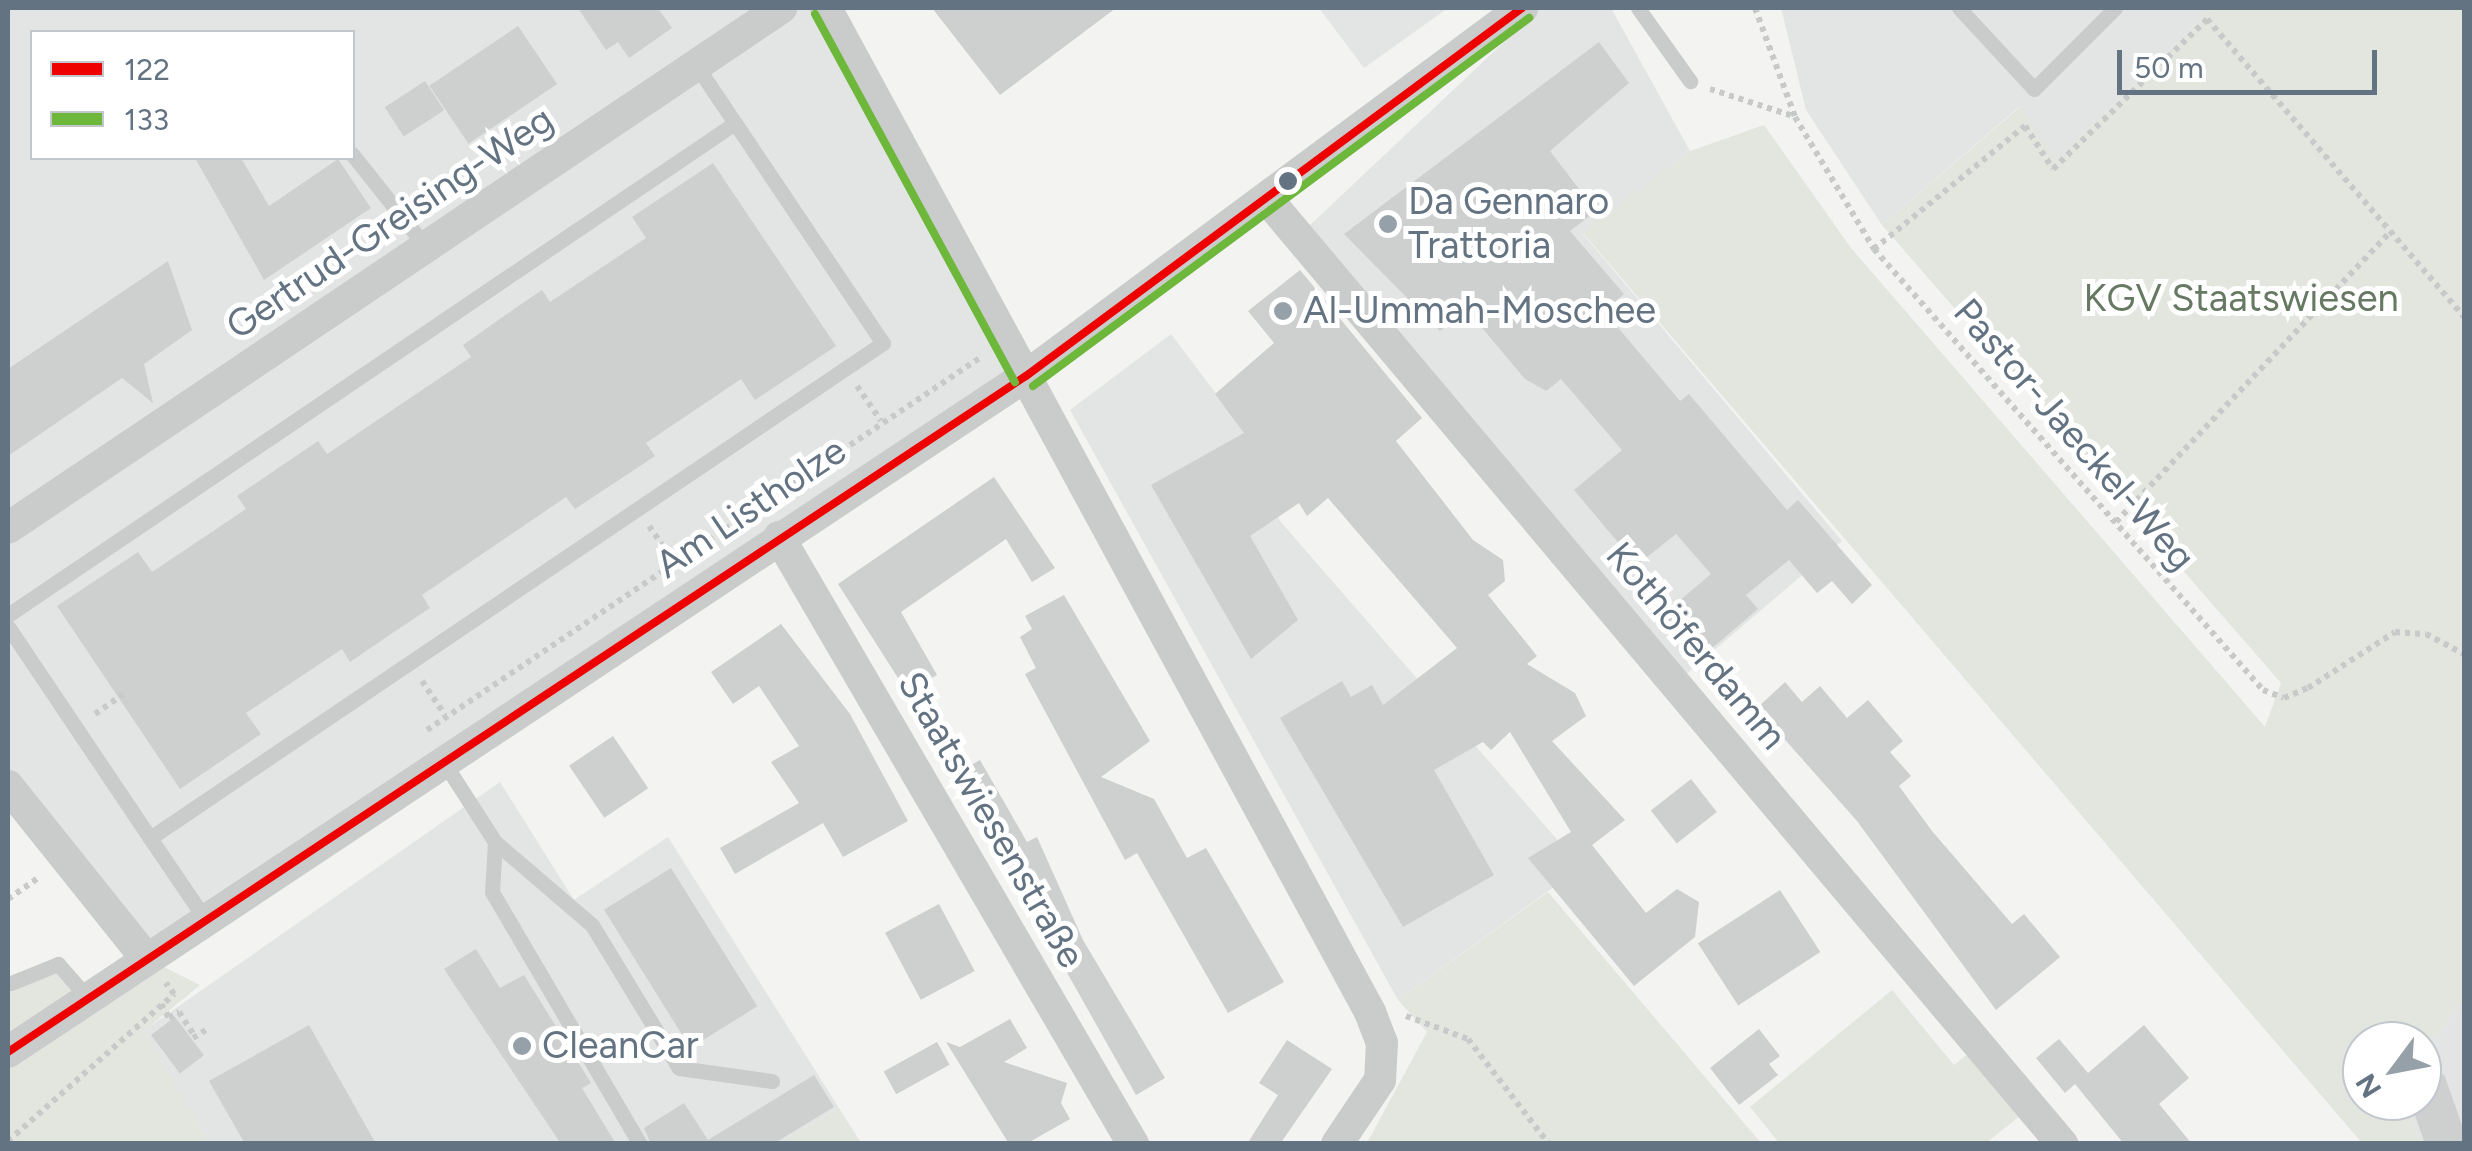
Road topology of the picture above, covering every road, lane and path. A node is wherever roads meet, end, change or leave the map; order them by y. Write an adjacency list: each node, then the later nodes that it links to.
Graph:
1 (781, 8): 8 (street, Gertrud-Greising-Weg)
2 (826, 8): 19 (street)
3 (1522, 8): 13 (street, Am Listholze)
4 (1638, 8): 9 (lane)
5 (1755, 8): 10 (path, Pastor-Jaeckel-Weg)
6 (1958, 8): 7 (lane)
7 (2116, 8)
8 (696, 65): 11 (lane); 15 (street, Gertrud-Greising-Weg)
9 (1690, 81): 10 (path)
10 (1795, 117): 16 (path, Pastor-Jaeckel-Weg)
11 (735, 123): 18 (lane); 26 (lane)
12 (355, 158): 15 (lane)
13 (1268, 200): 19 (street, Am Listholze); 51 (street, Kothöferdamm)
14 (2390, 232): 16 (path); 17 (path); 23 (path)
15 (426, 248): 22 (street, Gertrud-Greising-Weg)
16 (1874, 249): 23 (path, Pastor-Jaeckel-Weg)
17 (2464, 317)
18 (846, 368): 20 (path); 33 (lane)
19 (1026, 376): 25 (street, Am Listholze); 42 (street)
20 (881, 422)
21 (8, 497): 22 (street)
22 (44, 503): 24 (street, Gertrud-Greising-Weg)
23 (2116, 522): 28 (path, Pastor-Jaeckel-Weg)
24 (8, 528)
25 (779, 537): 31 (street, Am Listholze); 48 (street, Staatswiesenstraße)
26 (8, 615)
27 (8, 627): 30 (lane)
28 (2464, 654)
29 (127, 692): 30 (path)
30 (75, 727): 33 (lane)
31 (443, 761): 34 (lane); 37 (street, Am Listholze)
32 (8, 786): 38 (street)
33 (150, 838): 37 (lane)
34 (494, 842): 45 (lane); 47 (lane)
35 (50, 870): 36 (path)
36 (8, 899)
37 (204, 919): 38 (street, Am Listholze)
38 (156, 970): 40 (street, Am Listholze); 41 (path)
39 (11, 983): 40 (lane)
40 (88, 997): 44 (street, Am Listholze)
41 (160, 1004): 43 (path); 46 (path)
42 (1370, 1012): 49 (street); 50 (path)
43 (206, 1030)
44 (8, 1052)
45 (772, 1081)
46 (13, 1140)
47 (640, 1144)
48 (1133, 1144)
49 (1338, 1144)
50 (1549, 1144)
51 (2062, 1144)

